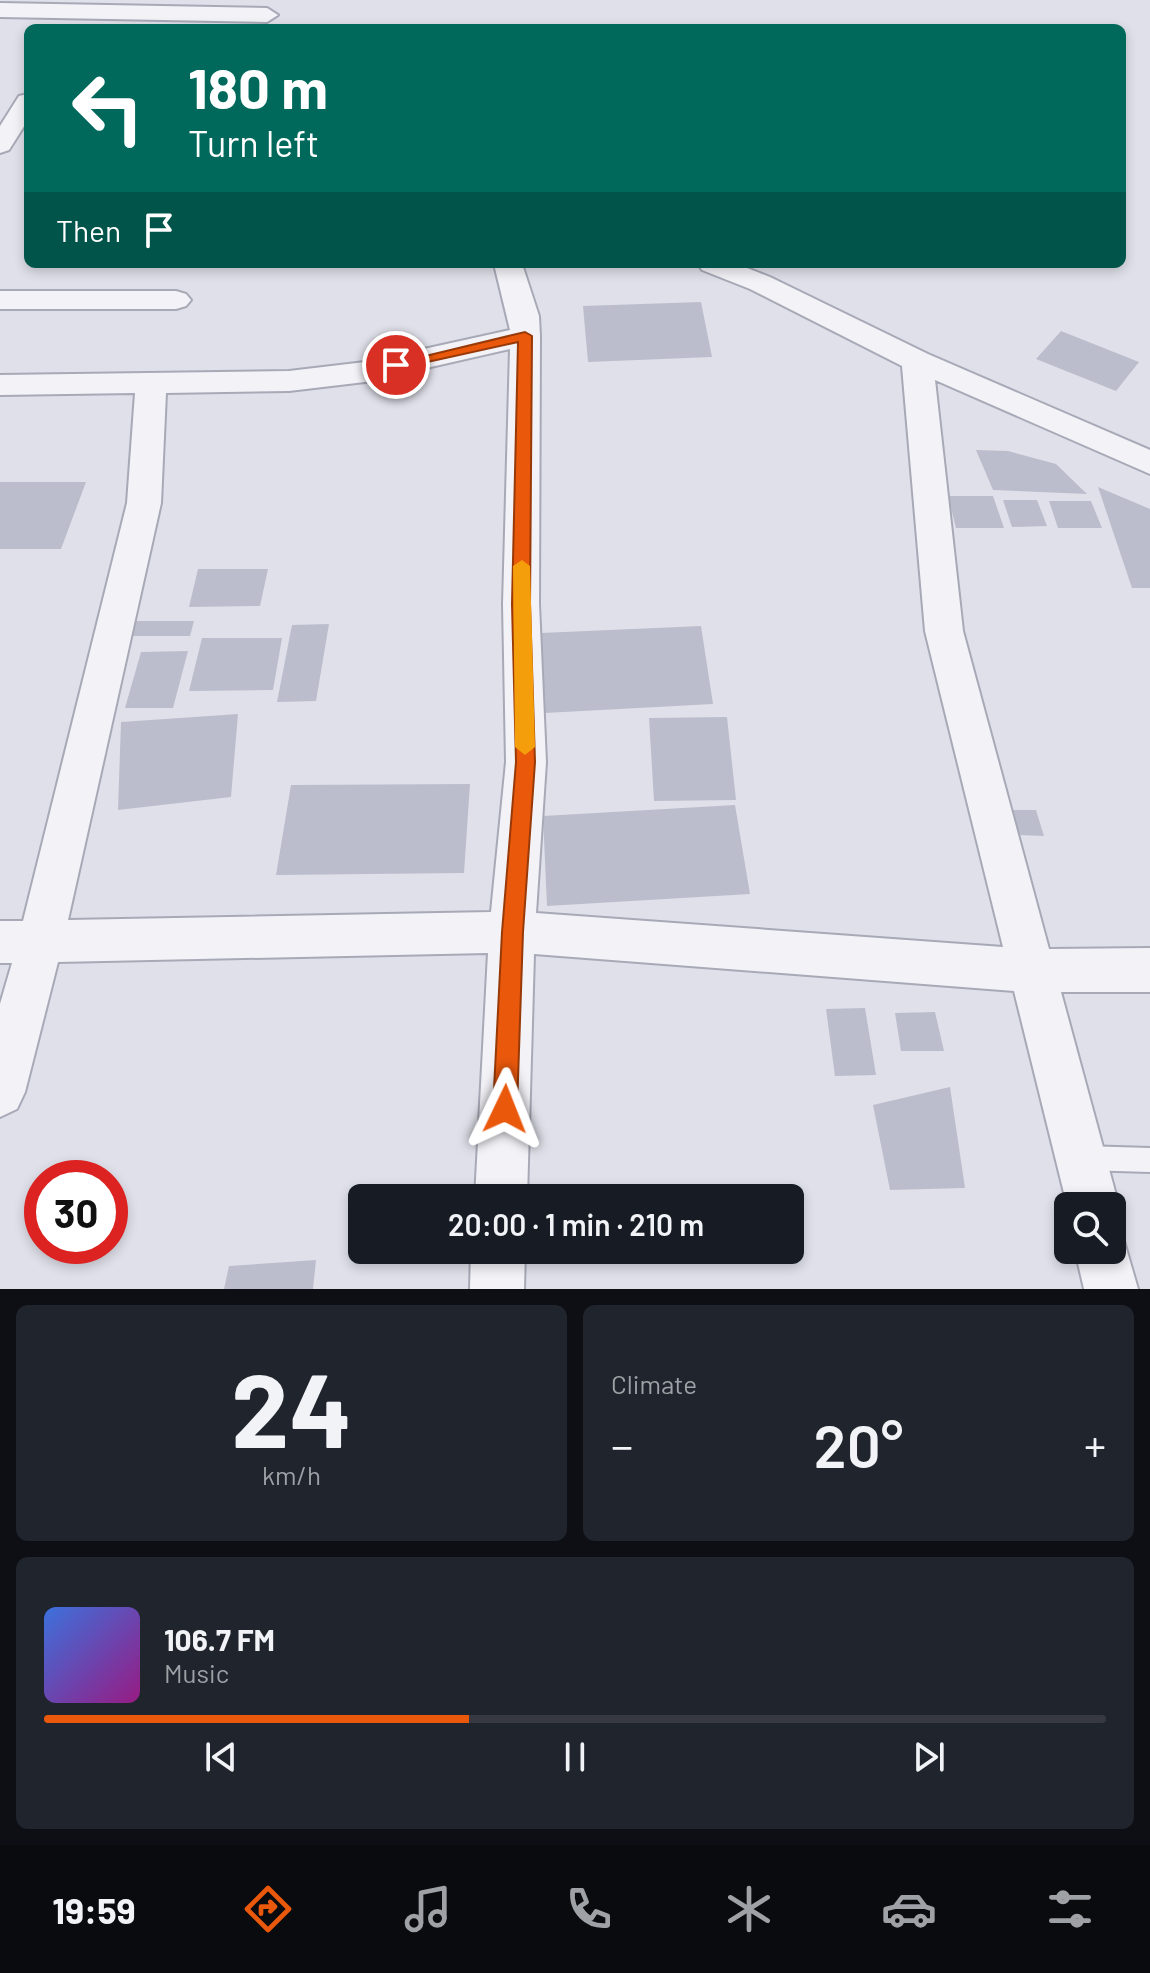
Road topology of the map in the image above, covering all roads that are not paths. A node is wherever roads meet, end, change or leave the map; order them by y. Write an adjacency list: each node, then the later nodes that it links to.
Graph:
1 (0, 10): 2 (street)
2 (83, 13): 3 (street)
3 (267, 15)
4 (24, 107): 5 (street)
5 (0, 145)
6 (509, 268): 10 (street)
7 (722, 268): 11 (street)
8 (0, 300): 9 (street)
9 (176, 300)
10 (525, 336): 12 (street); 15 (street)
11 (917, 361): 14 (street); 18 (street)
12 (151, 384): 13 (street); 16 (street)
13 (0, 385)
14 (1150, 463)
15 (512, 932): 16 (street); 18 (street); 22 (street)
16 (20, 942): 19 (street)
17 (1150, 970): 18 (street)
18 (1033, 971): 20 (street)
19 (0, 1092)
20 (1083, 1158): 21 (lane); 23 (street)
21 (1150, 1160)
22 (502, 1184)
23 (1090, 1192)
24 (498, 1264): 26 (street)
25 (1105, 1264): 27 (street)
26 (497, 1289)
27 (1111, 1289)

